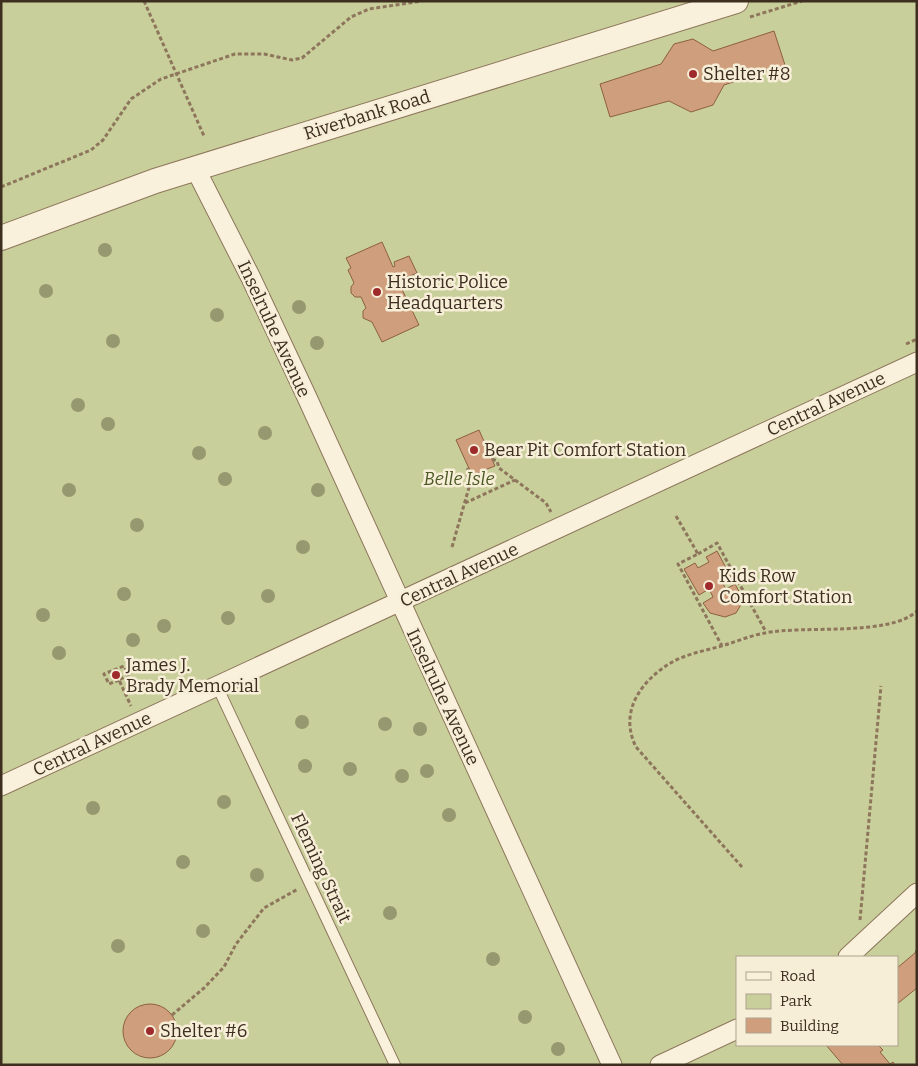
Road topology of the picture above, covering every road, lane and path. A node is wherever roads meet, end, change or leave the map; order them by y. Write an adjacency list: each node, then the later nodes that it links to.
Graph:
1 (144, 1): 4 (path)
2 (422, 1): 4 (path)
3 (736, 1): 6 (street, Riverbank Road)
4 (176, 73): 5 (path); 7 (path)
5 (204, 136)
6 (195, 168): 8 (street, Riverbank Road); 18 (street, Inselruhe Avenue)
7 (1, 187)
8 (1, 238)
9 (917, 362): 15 (street, Central Avenue)
10 (492, 460): 12 (path)
11 (468, 468): 13 (path)
12 (515, 480): 13 (path); 15 (path)
13 (465, 503): 16 (path)
14 (676, 516): 17 (path)
15 (560, 528): 18 (street, Central Avenue)
16 (452, 546)
17 (698, 554): 20 (path); 21 (path)
18 (399, 602): 23 (street, Central Avenue); 35 (street, Inselruhe Avenue)
19 (917, 610): 20 (path)
20 (766, 632): 21 (path)
21 (722, 646): 27 (path)
22 (118, 680): 22 (path); 25 (path)
23 (217, 686): 25 (street, Central Avenue); 28 (lane, Fleming Strait)
24 (881, 686): 30 (path)
25 (138, 723): 26 (street, Central Avenue)
26 (1, 786)
27 (742, 867)
28 (310, 883): 32 (path); 34 (lane, Fleming Strait)
29 (917, 894): 31 (street)
30 (860, 920)
31 (849, 956)
32 (172, 1015)
33 (736, 1028): 36 (street)
34 (395, 1065)
35 (612, 1065)
36 (660, 1065)

